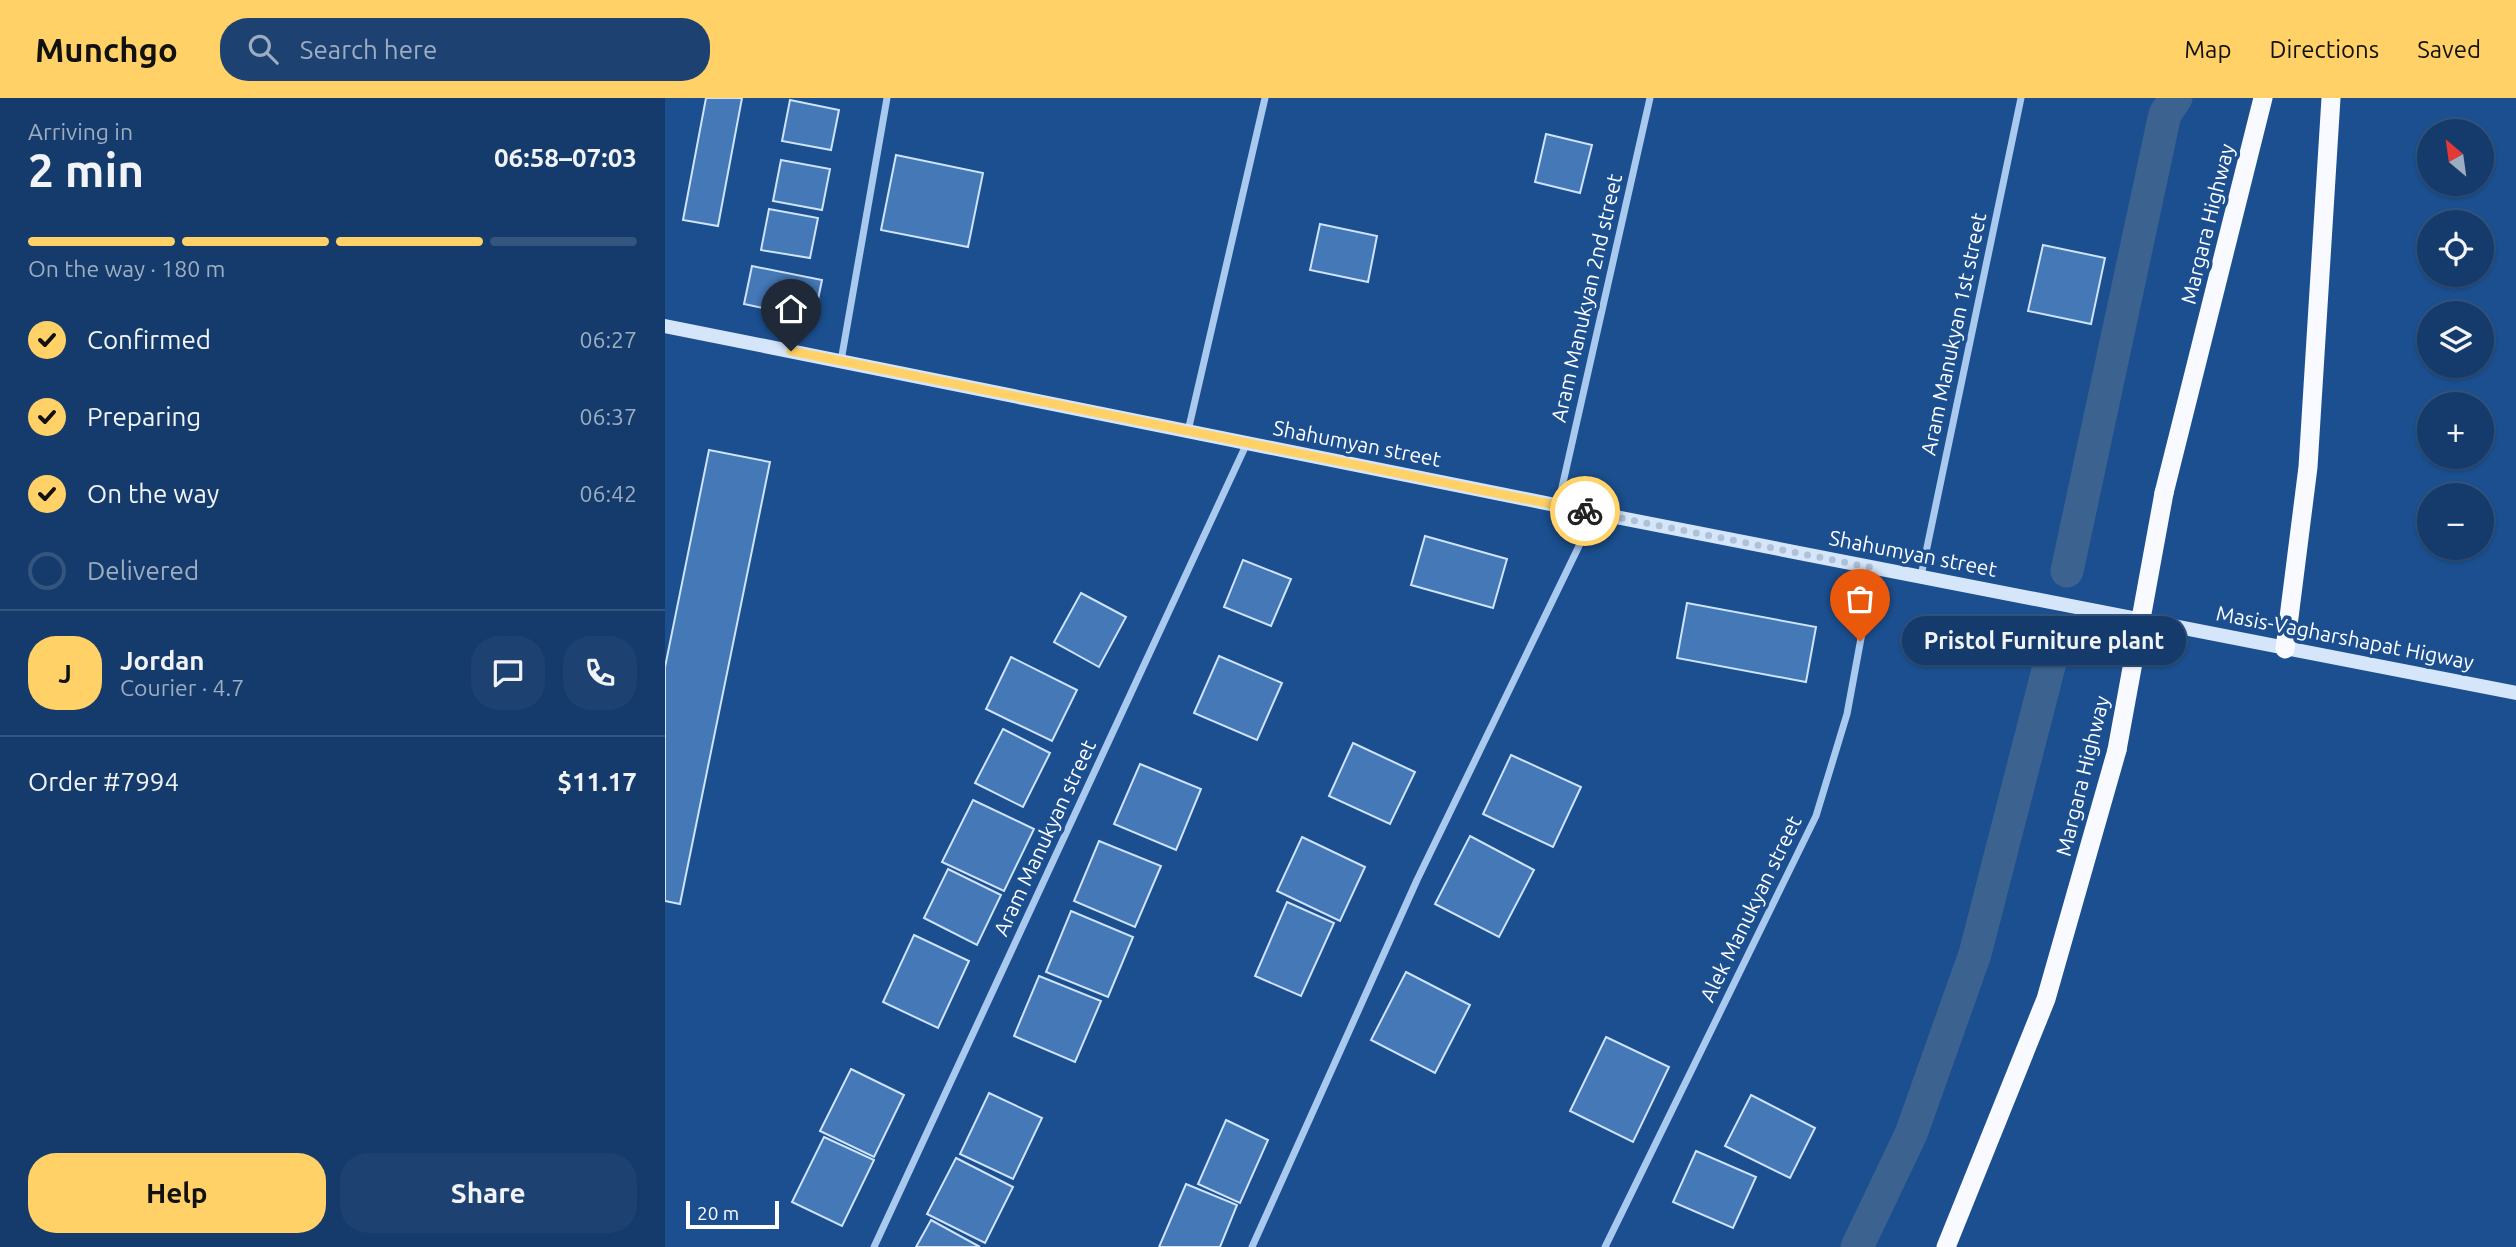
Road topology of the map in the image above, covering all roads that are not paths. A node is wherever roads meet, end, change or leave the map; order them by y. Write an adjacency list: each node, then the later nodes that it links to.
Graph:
1 (887, 98): 8 (street)
2 (1265, 98): 9 (street)
3 (1650, 98): 11 (street, Aram Manukyan 2nd street)
4 (2021, 98): 14 (street, Aram Manukyan 1st street)
5 (2263, 98): 21 (highway, Margara Highway, bridge)
6 (2330, 98): 16 (highway)
7 (665, 326): 8 (main road, Shahumyan street)
8 (841, 361): 9 (main road, Shahumyan street)
9 (1188, 431): 10 (main road, Shahumyan street)
10 (1247, 443): 11 (main road, Shahumyan street); 18 (street, Aram Manukyan street)
11 (1559, 505): 12 (main road, Shahumyan street)
12 (1595, 513): 13 (main road, Shahumyan street); 19 (street)
13 (1874, 568): 14 (main road, Shahumyan street); 20 (street, Alek Manukyan street)
14 (1921, 577): 15 (main road, Shahumyan street)
15 (2042, 600): 16 (main road, Masis-Vagharshapat Higway)
16 (2285, 649): 17 (main road, Masis-Vagharshapat Higway)
17 (2516, 693)
18 (874, 1247)
19 (1252, 1247)
20 (1605, 1247)
21 (1946, 1247)

